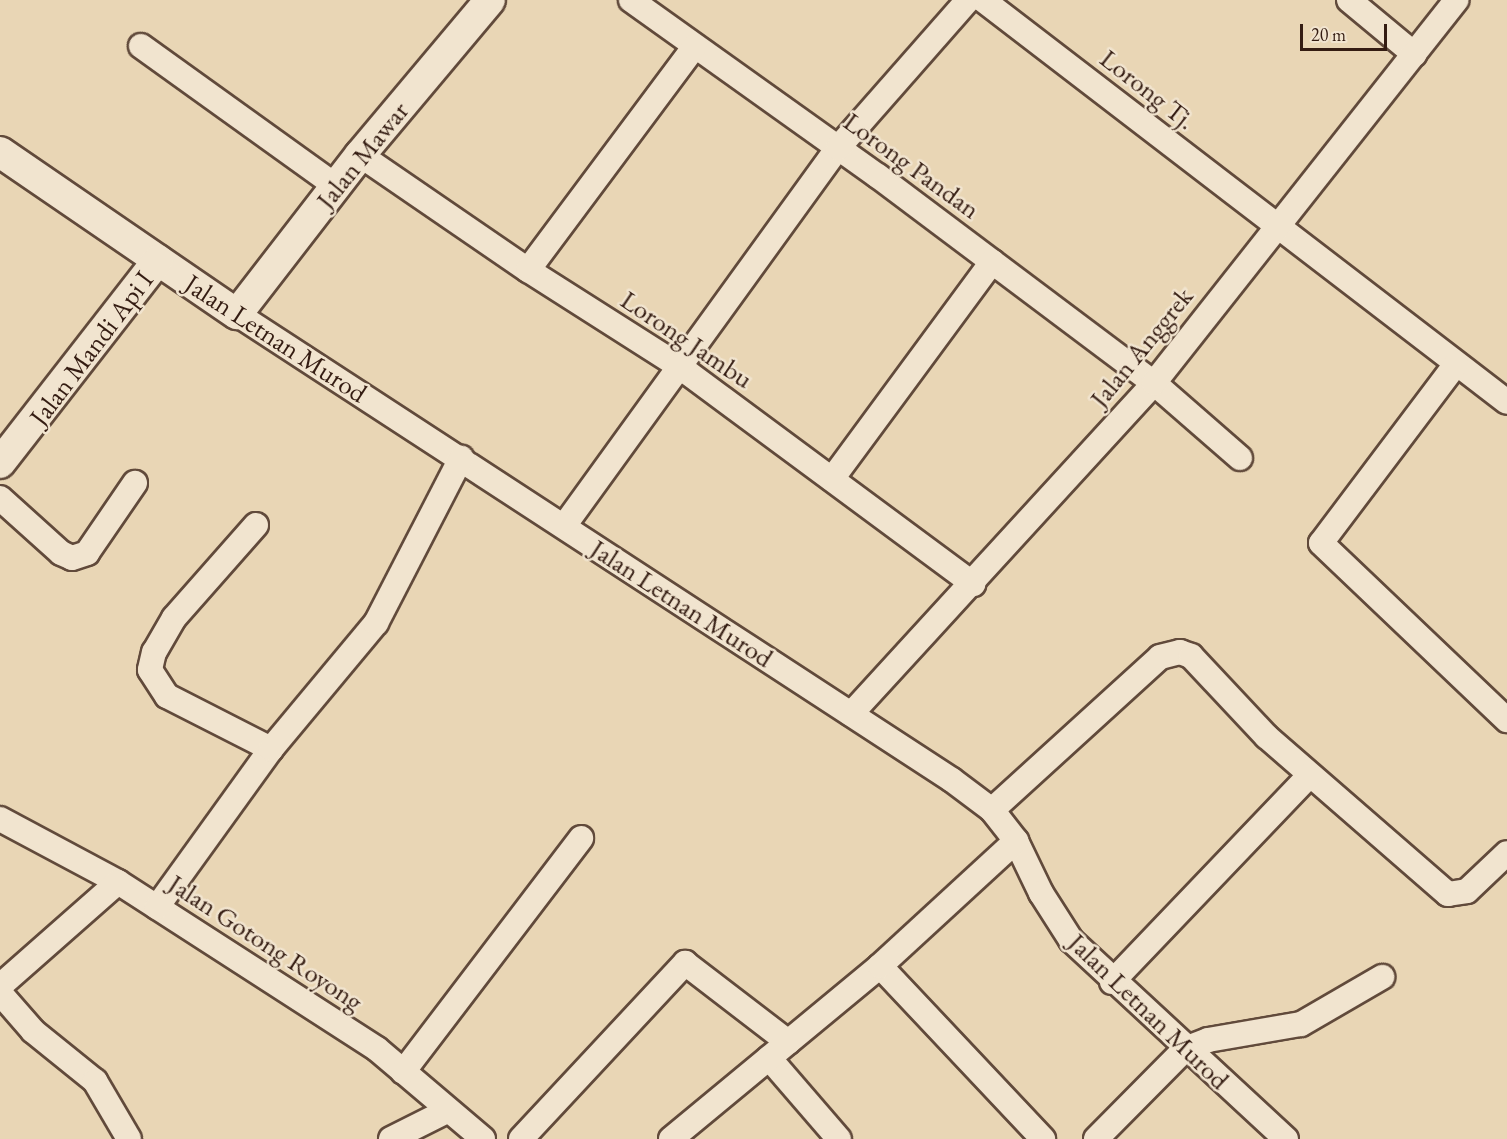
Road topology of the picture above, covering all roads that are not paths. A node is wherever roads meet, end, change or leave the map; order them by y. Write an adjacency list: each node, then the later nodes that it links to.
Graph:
1 (490, 0): 12 (street, Jalan Mawar)
2 (631, 0): 8 (street, Lorong Pandan)
3 (968, 0): 10 (street)
4 (983, 0): 14 (street, Lorong Tj.)
5 (1349, 0): 9 (street)
6 (1456, 0): 9 (street, Jalan Anggrek)
7 (141, 46): 13 (street)
8 (695, 46): 10 (street, Lorong Pandan); 17 (street)
9 (1414, 54): 14 (street, Jalan Anggrek)
10 (838, 148): 16 (street, Lorong Pandan); 20 (street)
11 (0, 152): 15 (street, Jalan Letnan Murod)
12 (360, 155): 13 (street, Jalan Mawar); 17 (street, Lorong Jambu)
13 (336, 186): 18 (street, Jalan Mawar)
14 (1276, 226): 19 (street, Lorong Tj.); 21 (street, Jalan Anggrek)
15 (158, 260): 18 (street, Jalan Letnan Murod); 23 (street, Jalan Mandi Api I)
16 (992, 261): 21 (street, Lorong Pandan); 26 (street)
17 (528, 270): 20 (street, Lorong Jambu)
18 (237, 314): 24 (street, Jalan Letnan Murod)
19 (1456, 364): 22 (street, Lorong Tj.); 33 (street)
20 (680, 367): 26 (street, Lorong Jambu); 30 (street)
21 (1154, 383): 25 (street, Lorong Pandan); 31 (street, Jalan Anggrek)
22 (1507, 402)
23 (3, 455)
24 (461, 458): 30 (street, Jalan Letnan Murod); 34 (street)
25 (1240, 458)
26 (832, 479): 31 (street, Lorong Jambu)
27 (135, 483): 28 (street)
28 (0, 498)
29 (256, 525): 34 (street)
30 (564, 526): 32 (street, Jalan Letnan Murod)
31 (973, 584): 32 (street, Jalan Anggrek)
32 (851, 714): 36 (street, Jalan Letnan Murod)
33 (1507, 720)
34 (271, 749): 42 (street)
35 (1310, 775): 36 (street); 40 (street); 45 (street)
36 (992, 810): 39 (street, Jalan Letnan Murod)
37 (0, 819): 41 (street, Jalan Gotong Royong)
38 (581, 838): 51 (street)
39 (1016, 841): 43 (street); 45 (street, Jalan Letnan Murod)
40 (1507, 853)
41 (118, 882): 42 (street, Jalan Gotong Royong); 46 (street)
42 (157, 907): 51 (street, Jalan Gotong Royong)
43 (880, 966): 48 (street); 59 (street)
44 (1382, 977): 49 (street)
45 (1112, 982): 49 (street, Jalan Letnan Murod)
46 (0, 986)
47 (0, 993): 53 (street)
48 (789, 1042): 50 (street); 56 (street)
49 (1185, 1049): 60 (street); 61 (street, Jalan Letnan Murod)
50 (770, 1058): 57 (street); 58 (street)
51 (403, 1072): 52 (street, Jalan Gotong Royong)
52 (447, 1111): 54 (street); 55 (street, Jalan Gotong Royong)
53 (129, 1139)
54 (391, 1139)
55 (483, 1139)
56 (521, 1139)
57 (671, 1139)
58 (839, 1139)
59 (1043, 1139)
60 (1096, 1139)
61 (1286, 1139)

